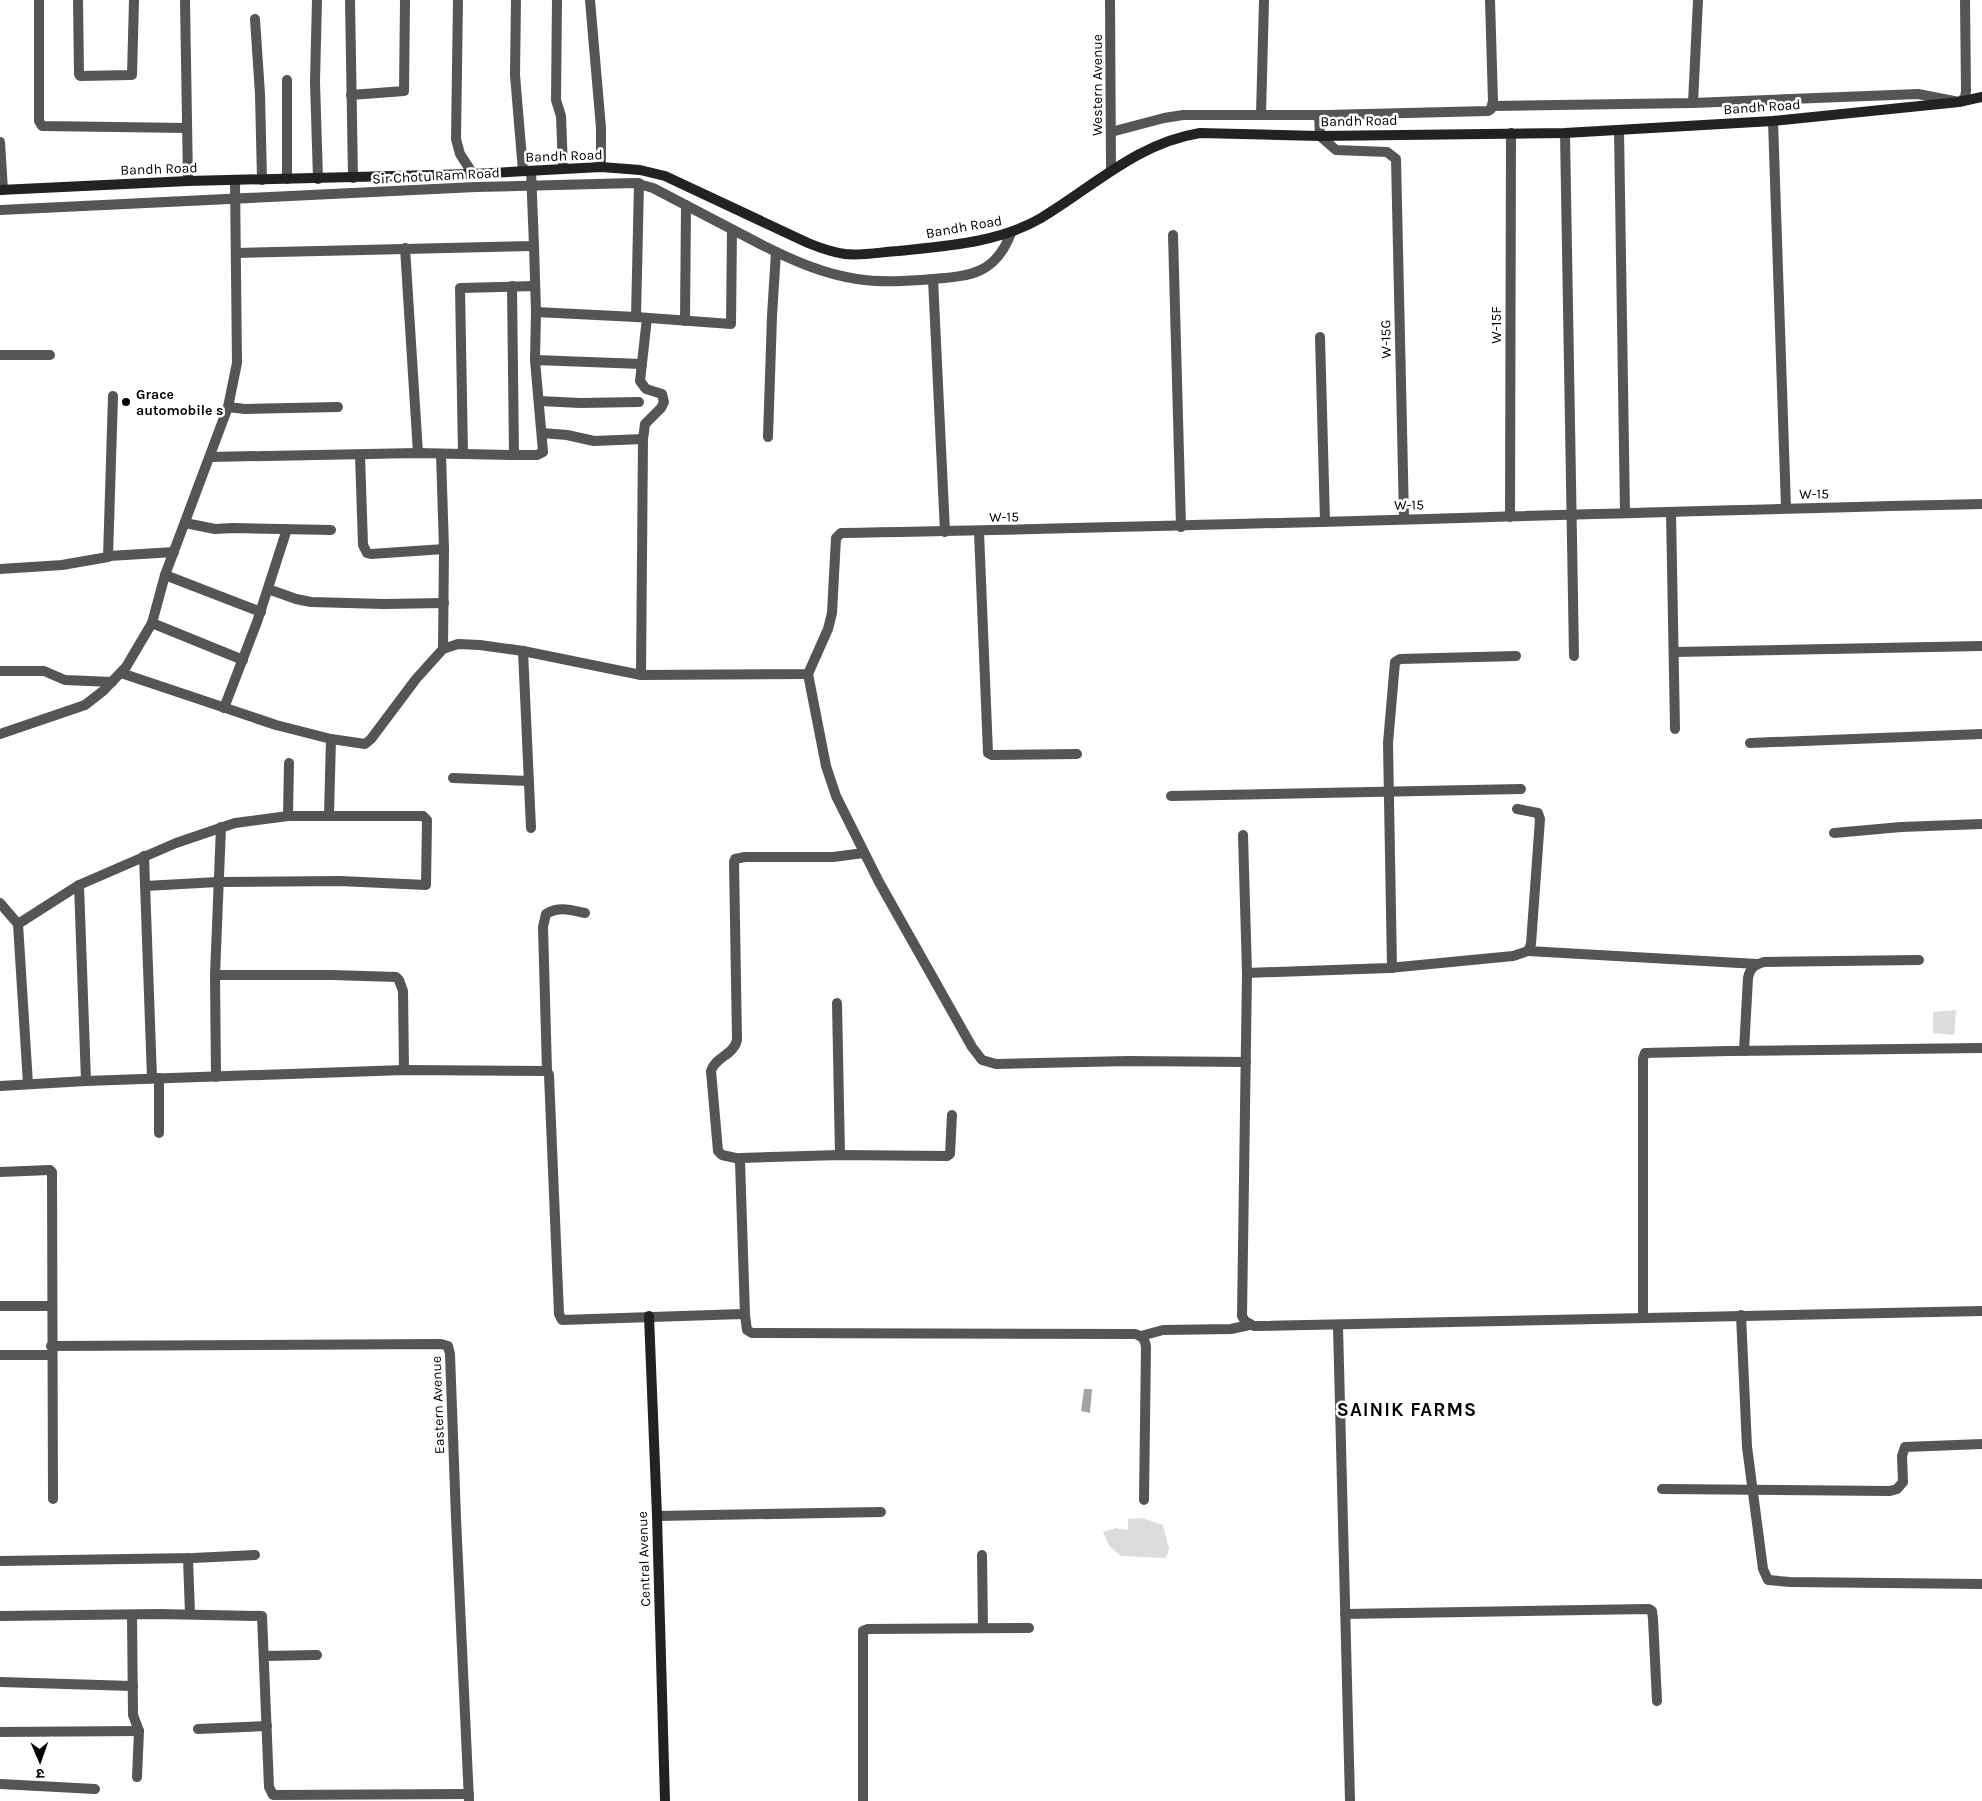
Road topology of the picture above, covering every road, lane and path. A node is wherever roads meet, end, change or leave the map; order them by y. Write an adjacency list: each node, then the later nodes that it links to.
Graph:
1 (39, 0): 27 (street)
2 (78, 0): 3 (street)
3 (134, 0)
4 (185, 0): 27 (street)
5 (317, 0): 40 (street)
6 (350, 0): 19 (street)
7 (405, 0): 19 (street)
8 (458, 0): 38 (street)
9 (516, 0): 37 (street)
10 (558, 0): 35 (street)
11 (590, 0): 34 (street)
12 (1110, 0): 29 (street, Western Avenue)
13 (1264, 0): 24 (street)
14 (1490, 0): 23 (street)
15 (1698, 0): 22 (street)
16 (1965, 0): 21 (street)
17 (255, 19): 41 (street)
18 (287, 80): 42 (street)
19 (351, 95): 39 (street)
20 (1982, 97): 21 (street, Bandh Road)
21 (1959, 102): 22 (street); 26 (street, Bandh Road)
22 (1693, 104): 23 (street)
23 (1492, 106): 25 (street)
24 (1261, 115): 25 (street); 29 (street)
25 (1319, 115): 32 (street)
26 (1773, 120): 28 (street, Bandh Road); 85 (street)
27 (187, 128): 43 (street)
28 (1619, 130): 31 (street, Bandh Road); 87 (street)
29 (1111, 132): 36 (street, Western Avenue)
30 (1511, 133): 31 (street, Bandh Road); 32 (street, Bandh Road); 89 (street, W-15F)
31 (1565, 133): 88 (street)
32 (1320, 136): 36 (street, Bandh Road); 90 (street, W-15G)
33 (0, 142): 47 (street)
34 (601, 167): 35 (street, Bandh Road); 52 (street, Bandh Road)
35 (563, 168): 37 (street, Bandh Road)
36 (1111, 170): 52 (street, Bandh Road)
37 (527, 171): 38 (street, Bandh Road); 46 (street)
38 (473, 174): 39 (street, Bandh Road)
39 (352, 178): 40 (street, Bandh Road)
40 (318, 179): 42 (street, Bandh Road)
41 (262, 180): 42 (street, Bandh Road); 44 (street, Bandh Road)
42 (287, 180)
43 (188, 181): 44 (street, Bandh Road); 47 (street, Bandh Road)
44 (235, 181): 48 (street)
45 (639, 183): 46 (street, Sir Chotu Ram Road); 49 (street, Sir Chotu Ram Road); 62 (street)
46 (532, 186): 48 (street, Sir Chotu Ram Road); 54 (street)
47 (1, 190)
48 (236, 199): 50 (street, Sir Chotu Ram Road); 57 (street)
49 (686, 205): 51 (street, Sir Chotu Ram Road); 64 (street)
50 (0, 210)
51 (732, 230): 56 (street, Sir Chotu Ram Road); 64 (street)
52 (1011, 233): 58 (street, Sir Chotu Ram Road)
53 (1173, 235): 93 (street)
54 (534, 246): 55 (street); 60 (street)
55 (405, 248): 57 (street); 78 (street)
56 (776, 252): 58 (street, Sir Chotu Ram Road); 76 (street)
57 (237, 253): 74 (street)
58 (933, 279): 96 (street)
59 (512, 286): 60 (street); 80 (street); 82 (street)
60 (534, 286): 61 (street)
61 (536, 312): 62 (street); 68 (street)
62 (636, 317): 63 (street)
63 (647, 318): 64 (street); 69 (street)
64 (685, 322)
65 (1320, 337): 91 (street)
66 (0, 355): 67 (street)
67 (50, 355)
68 (536, 360): 69 (street); 71 (street)
69 (642, 364): 77 (street)
70 (113, 396): 100 (street)
71 (540, 401): 72 (street); 75 (street)
72 (639, 402)
73 (338, 407): 74 (street)
74 (228, 408): 83 (street)
75 (542, 433): 77 (street); 82 (street)
76 (768, 437)
77 (643, 439): 117 (street)
78 (418, 453): 79 (street); 81 (street)
79 (441, 454): 80 (street); 98 (street)
80 (463, 454): 82 (street)
81 (360, 455): 83 (street); 98 (street)
82 (514, 455)
83 (210, 457): 92 (street)
84 (1982, 504): 85 (street, W-15)
85 (1786, 508): 86 (street, W-15)
86 (1671, 512): 87 (street, W-15); 110 (street)
87 (1625, 513): 88 (street, W-15)
88 (1570, 514): 89 (street, W-15); 112 (street)
89 (1510, 517): 90 (street, W-15)
90 (1404, 518): 91 (street, W-15)
91 (1325, 521): 93 (street, W-15)
92 (185, 523): 94 (street); 99 (street)
93 (1181, 527): 97 (street, W-15)
94 (288, 529): 95 (street); 103 (street)
95 (331, 530)
96 (945, 532): 97 (street, W-15); 116 (street, W-15)
97 (979, 532): 125 (street)
98 (444, 549): 104 (street)
99 (174, 552): 100 (street); 102 (street)
100 (109, 556): 101 (street)
101 (0, 569)
102 (165, 575): 105 (street); 106 (street)
103 (268, 589): 104 (street); 105 (street)
104 (444, 603): 108 (street)
105 (261, 612): 113 (street)
106 (152, 623): 113 (street); 115 (street)
107 (1982, 646): 110 (street)
108 (443, 649): 109 (street); 123 (street)
109 (523, 650): 117 (street); 128 (street)
110 (1675, 652): 120 (street)
111 (1516, 656): 130 (street)
112 (1574, 656)
113 (243, 660): 119 (street)
114 (0, 671): 118 (street)
115 (121, 673): 118 (street); 119 (street)
116 (808, 674): 117 (street); 140 (street)
117 (641, 675)
118 (112, 682): 121 (street)
119 (224, 708): 123 (street)
120 (1675, 729)
121 (0, 734)
122 (1982, 734): 124 (street)
123 (331, 738): 133 (street)
124 (1750, 743)
125 (1077, 754)
126 (289, 763): 134 (street)
127 (454, 778): 128 (street)
128 (529, 782): 137 (street)
129 (1521, 788): 130 (street)
130 (1388, 791): 131 (street); 151 (street)
131 (1171, 796)
132 (1518, 809): 148 (street)
133 (329, 815): 134 (street); 142 (street)
134 (288, 816): 136 (street)
135 (1982, 824): 138 (street)
136 (221, 827): 141 (street); 142 (street)
137 (531, 828)
138 (1834, 833)
139 (1244, 835): 152 (street)
140 (864, 853): 157 (street); 168 (street)
141 (144, 856): 143 (street); 144 (street)
142 (218, 882): 144 (street); 153 (street)
143 (79, 885): 147 (street); 162 (street)
144 (145, 886): 161 (street)
145 (0, 904): 147 (street)
146 (585, 913): 159 (street)
147 (18, 924): 163 (street)
148 (1528, 951): 150 (street); 151 (street)
149 (1919, 960): 150 (street)
150 (1757, 964): 156 (street)
151 (1392, 968): 152 (street)
152 (1247, 973): 157 (street)
153 (214, 975): 158 (street); 160 (street)
154 (837, 1003): 167 (street)
155 (1982, 1048): 156 (street)
156 (1744, 1051): 176 (street)
157 (1246, 1062): 177 (street)
158 (404, 1070): 159 (street); 160 (street)
159 (547, 1071): 175 (street)
160 (216, 1077): 161 (street)
161 (155, 1078): 162 (street); 166 (street)
162 (86, 1081): 163 (street)
163 (28, 1084): 164 (street)
164 (0, 1086)
165 (952, 1115): 167 (street)
166 (159, 1133)
167 (840, 1155): 168 (street)
168 (740, 1159): 173 (street)
169 (0, 1172): 171 (street)
170 (0, 1306): 171 (street)
171 (51, 1306): 180 (street)
172 (1982, 1311): 174 (street)
173 (745, 1314): 175 (street); 179 (street)
174 (1741, 1315): 176 (street); 184 (street)
175 (649, 1316): 188 (street, Central Avenue)
176 (1643, 1317): 178 (street)
177 (1249, 1325): 178 (street); 179 (street)
178 (1338, 1326): 195 (street)
179 (1141, 1336): 186 (street)
180 (51, 1351): 181 (street); 185 (street); 212 (street, Eastern Avenue)
181 (0, 1355)
182 (1982, 1444): 184 (street)
183 (1662, 1489): 184 (street)
184 (1751, 1490): 193 (street)
185 (52, 1499)
186 (1144, 1500)
187 (881, 1512): 188 (street)
188 (657, 1516): 213 (street, Central Avenue)
189 (254, 1555): 191 (street)
190 (982, 1555): 198 (street)
191 (188, 1558): 192 (street); 194 (street)
192 (0, 1561)
193 (1982, 1584)
194 (190, 1614): 196 (street); 201 (street)
195 (1345, 1614): 204 (street); 215 (street)
196 (132, 1615): 197 (street); 203 (street)
197 (0, 1616)
198 (983, 1628): 199 (street); 214 (street)
199 (1029, 1628)
200 (317, 1655): 201 (street)
201 (264, 1656): 205 (street)
202 (0, 1682): 203 (street)
203 (133, 1686): 207 (street)
204 (1657, 1701)
205 (266, 1726): 206 (street); 212 (street)
206 (198, 1729)
207 (139, 1731): 208 (street); 209 (street)
208 (0, 1732)
209 (138, 1777)
210 (0, 1784): 211 (street)
211 (95, 1789)
212 (469, 1797)
213 (665, 1801)
214 (863, 1801)
215 (1350, 1801)

